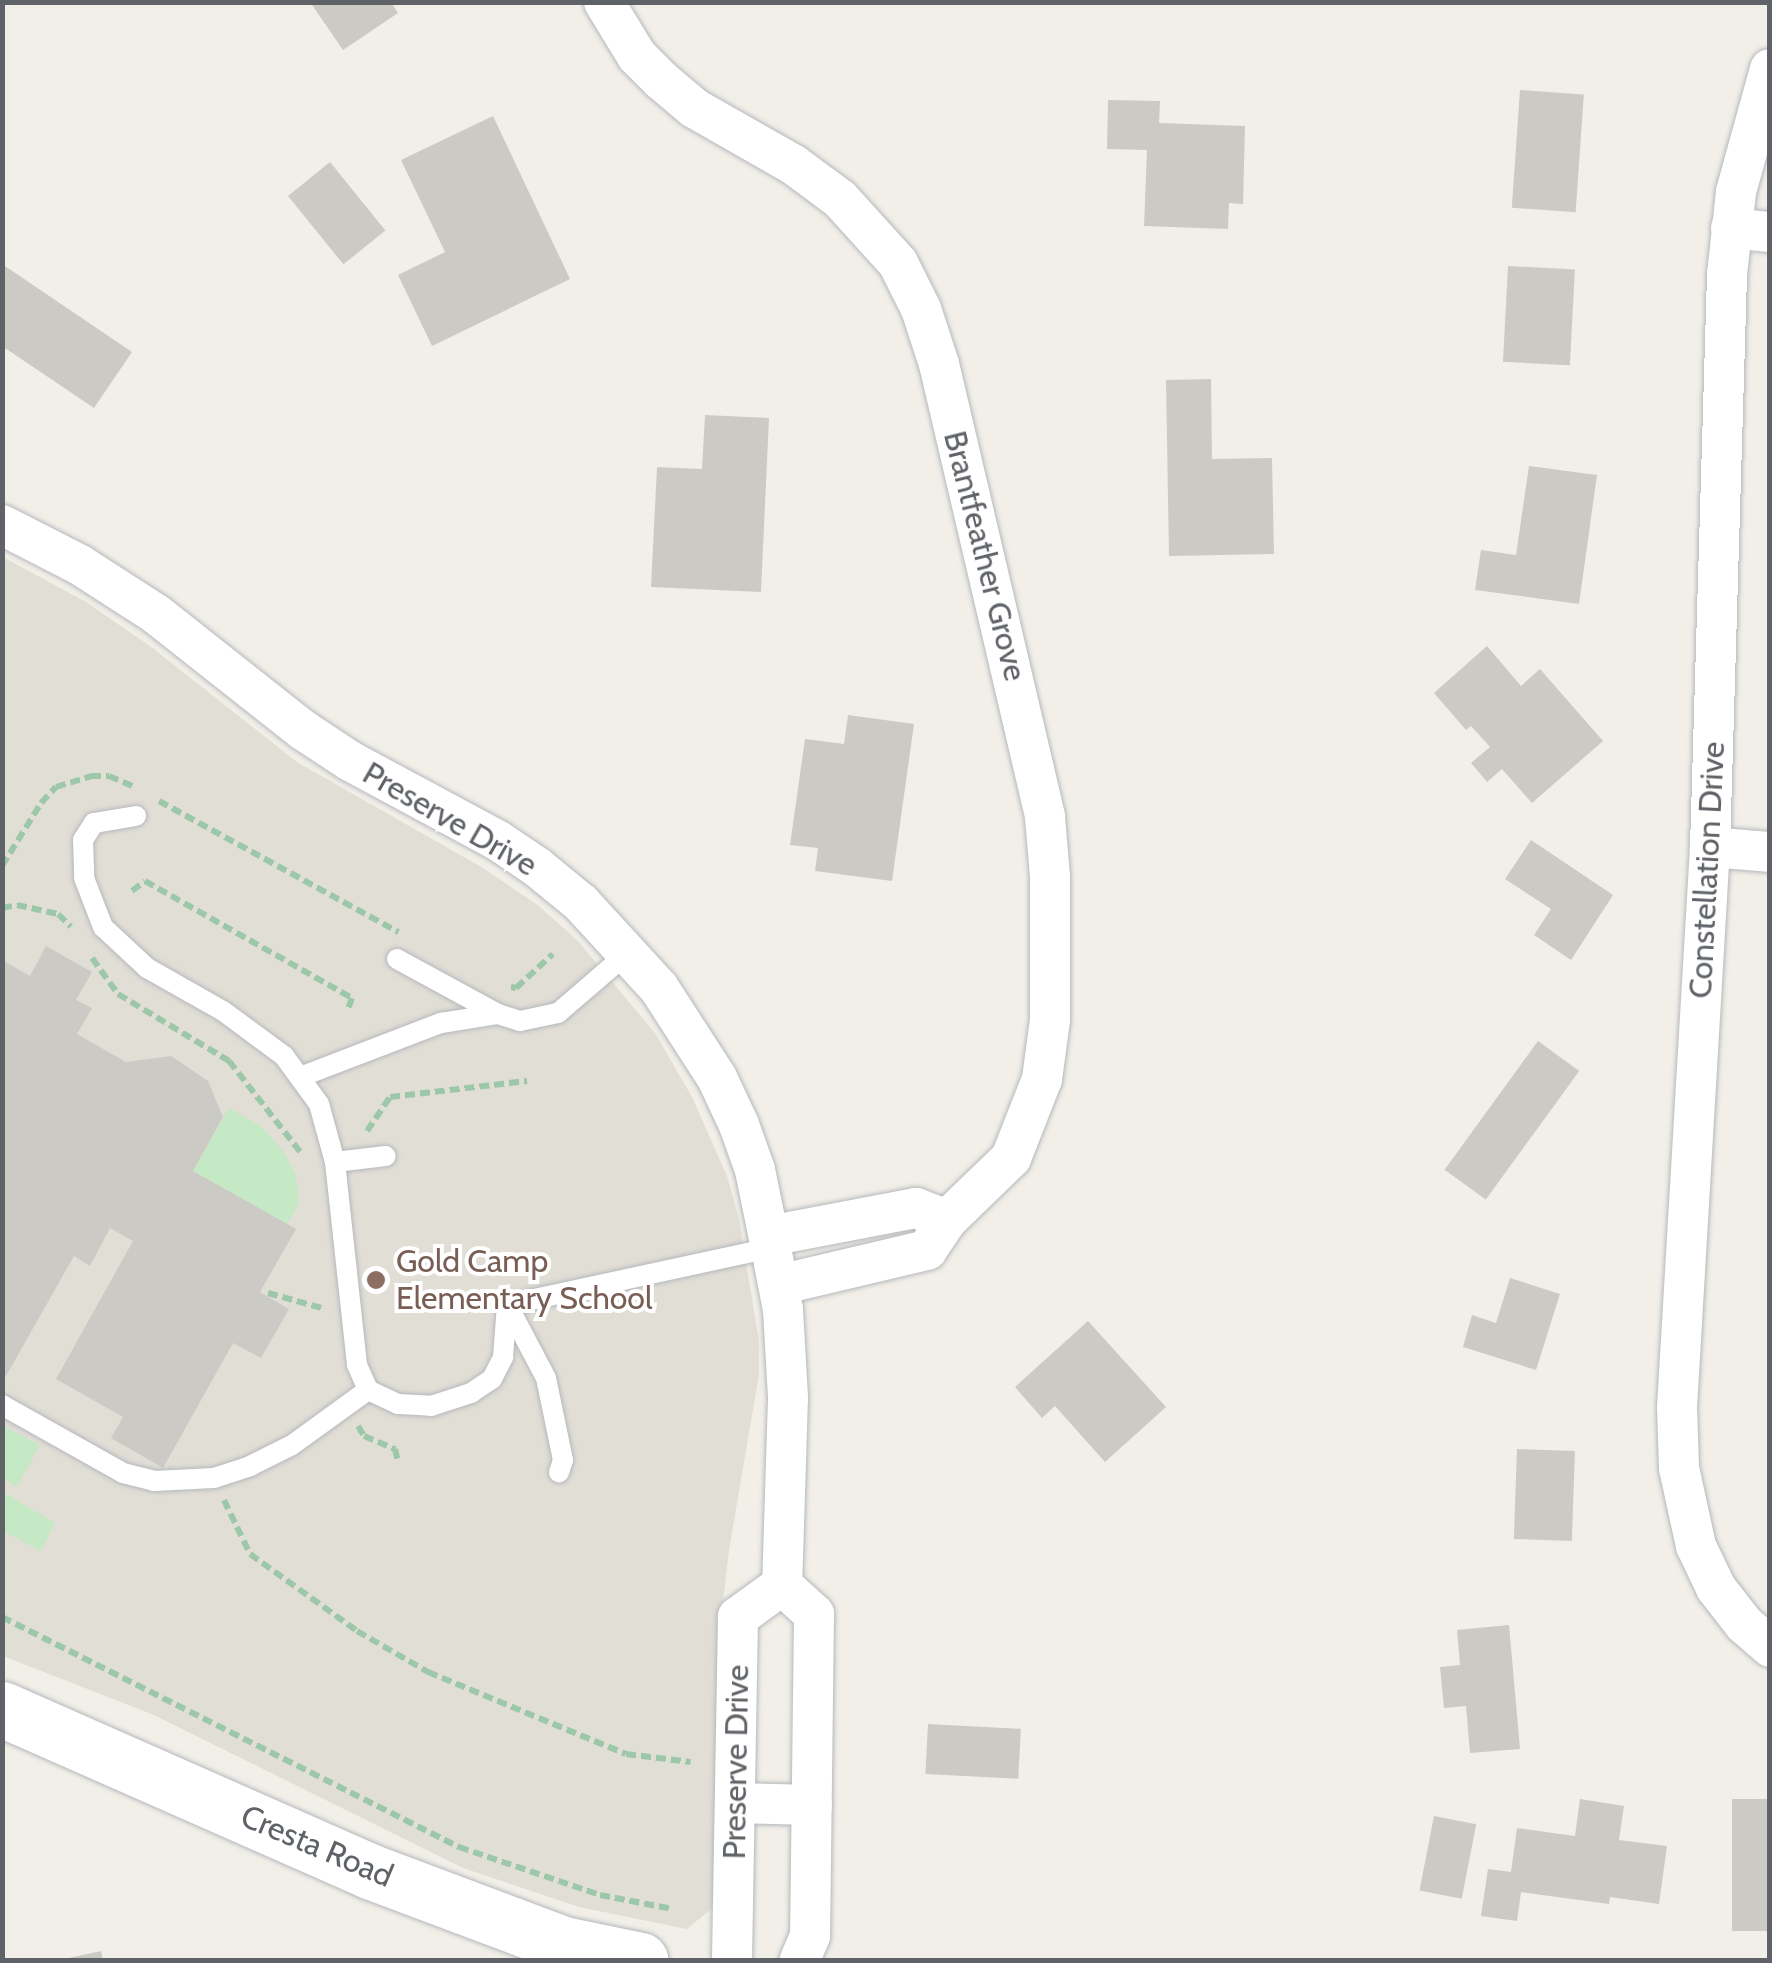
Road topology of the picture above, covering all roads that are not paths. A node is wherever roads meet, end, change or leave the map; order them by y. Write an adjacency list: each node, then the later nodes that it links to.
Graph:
1 (604, 2): 14 (street, Brantfeather Grove)
2 (1770, 70): 3 (street, Constellation Drive)
3 (1750, 230): 6 (street, Constellation Drive)
4 (2, 524): 8 (street, Preserve Drive)
5 (136, 816): 11 (lane)
6 (1710, 847): 7 (street); 20 (street, Constellation Drive)
7 (1770, 852)
8 (629, 952): 10 (lane); 14 (street, Preserve Drive)
9 (397, 959): 10 (lane)
10 (498, 1014): 11 (lane)
11 (300, 1077): 13 (lane)
12 (386, 1156): 13 (lane)
13 (335, 1162): 16 (lane)
14 (773, 1256): 15 (lane); 19 (street, Preserve Drive)
15 (507, 1305): 16 (lane); 18 (lane)
16 (368, 1390): 17 (lane)
17 (2, 1405)
18 (559, 1472)
19 (782, 1586): 22 (street, Preserve Drive); 23 (street)
20 (1770, 1647)
21 (2, 1709): 24 (main road, Cresta Road)
22 (735, 1803): 23 (street); 25 (street, Preserve Drive)
23 (812, 1804): 26 (street)
24 (640, 1960)
25 (732, 1960)
26 (800, 1960)

